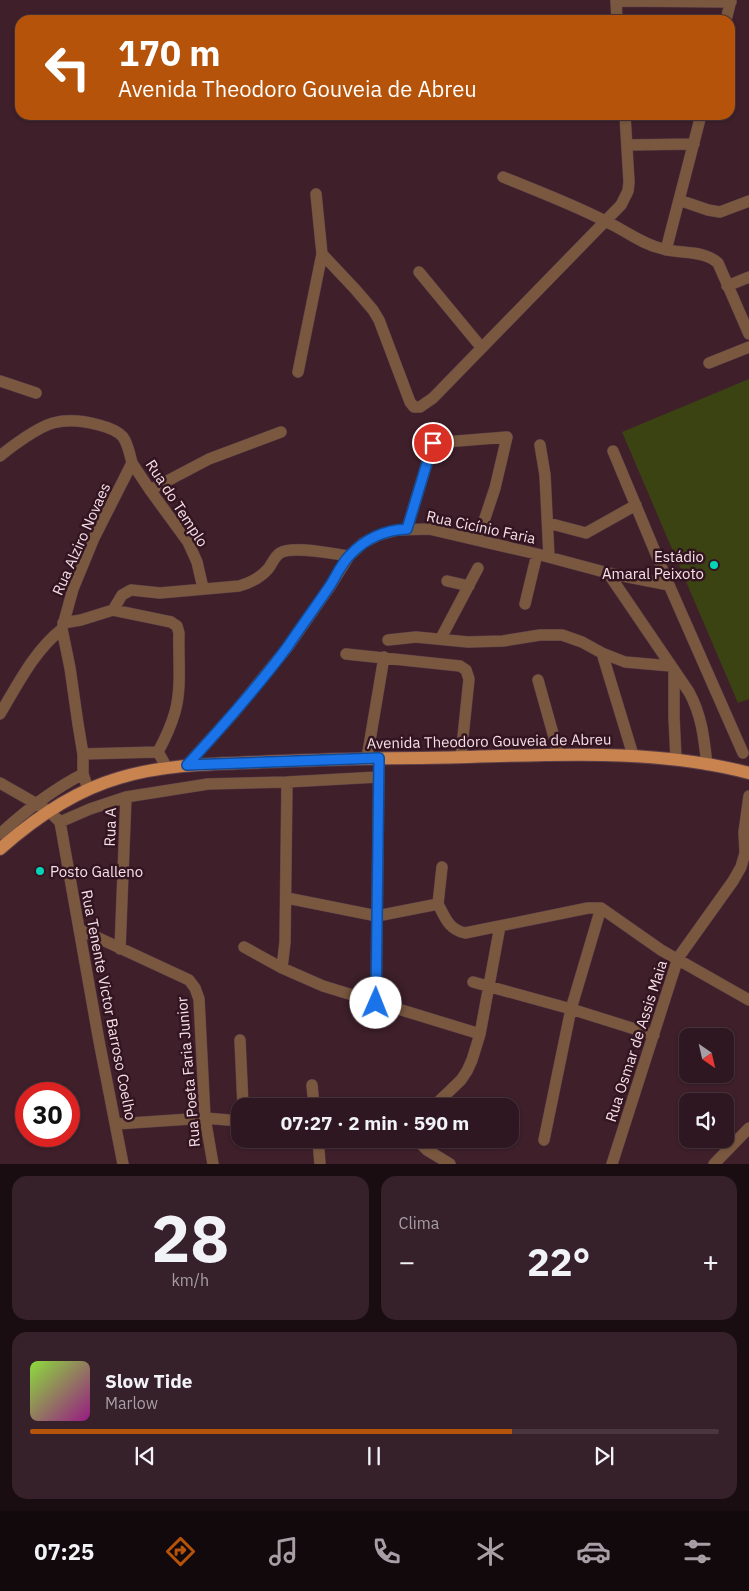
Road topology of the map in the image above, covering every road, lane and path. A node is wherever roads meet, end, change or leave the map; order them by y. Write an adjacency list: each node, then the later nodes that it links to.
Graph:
1 (616, 0): 2 (street); 3 (street)
2 (731, 1): 4 (street)
3 (618, 15)
4 (727, 15)
5 (625, 120): 8 (street)
6 (700, 120): 7 (street)
7 (694, 144): 8 (street); 11 (street)
8 (627, 145): 13 (street)
9 (503, 177): 13 (street)
10 (316, 194): 15 (street)
11 (679, 200): 12 (street); 14 (street)
12 (749, 201)
13 (606, 221): 14 (street); 20 (street)
14 (666, 250): 18 (street)
15 (322, 254): 20 (street); 23 (street)
16 (419, 272): 20 (street)
17 (749, 277): 18 (street)
18 (728, 286): 19 (street)
19 (749, 334)
20 (482, 347)
21 (749, 347): 22 (street)
22 (709, 363)
23 (298, 372)
24 (0, 382): 25 (street)
25 (36, 393)
26 (281, 432): 31 (street)
27 (540, 445): 33 (street)
28 (613, 451): 32 (street)
29 (0, 456): 30 (street)
30 (132, 463): 31 (street, Rua do Templo); 47 (street, Rua Alziro Novaes)
31 (150, 490): 44 (street, Rua do Templo)
32 (636, 505): 33 (street); 42 (street)
33 (548, 523): 38 (street)
34 (407, 529): 35 (street, Rua Cicínio Faria); 35 (street); 37 (street, Rua Cicínio Faria)
35 (478, 539): 36 (street, Rua Cicínio Faria)
36 (537, 554): 38 (street, Rua Cicínio Faria); 45 (street)
37 (349, 556): 44 (street); 64 (street, Rua Cicínio Faria)
38 (549, 557): 40 (street, Rua Cicínio Faria)
39 (478, 568): 43 (street)
40 (608, 573): 42 (street, Rua Cicínio Faria); 53 (street)
41 (447, 580): 43 (street)
42 (669, 585): 57 (street)
43 (469, 586): 48 (street)
44 (203, 588): 46 (street)
45 (524, 604)
46 (113, 610): 47 (street); 56 (street)
47 (62, 626): 55 (street); 58 (street, Rua Alziro Novaes)
48 (441, 638): 49 (street); 50 (street)
49 (388, 640)
50 (602, 653): 53 (street); 60 (street)
51 (346, 654): 52 (street)
52 (384, 657): 61 (street); 62 (street)
53 (672, 669): 63 (street); 65 (street)
54 (538, 680): 59 (street)
55 (0, 714)
56 (158, 752): 58 (street); 66 (street)
57 (743, 753)
58 (82, 754): 68 (street, Rua Alziro Novaes)
59 (560, 755): 60 (main road, Avenida Theodoro Gouveia de Abreu); 61 (main road, Avenida Theodoro Gouveia de Abreu)
60 (633, 755): 63 (main road, Avenida Theodoro Gouveia de Abreu)
61 (461, 756): 62 (main road, Avenida Theodoro Gouveia de Abreu)
62 (373, 758): 64 (main road, Avenida Theodoro Gouveia de Abreu); 69 (street)
63 (676, 759): 65 (main road, Avenida Theodoro Gouveia de Abreu)
64 (187, 765): 66 (main road, Avenida Theodoro Gouveia de Abreu)
65 (707, 765): 67 (main road, Avenida Theodoro Gouveia de Abreu)
66 (167, 768): 72 (main road, Avenida Theodoro Gouveia de Abreu)
67 (749, 773)
68 (82, 774): 72 (street, Rua Alziro Novaes); 75 (street)
69 (378, 777): 70 (street); 85 (street)
70 (287, 782): 74 (street); 82 (street)
71 (0, 783): 75 (street)
72 (88, 789): 76 (main road, Avenida Theodoro Gouveia de Abreu)
73 (749, 796): 78 (street, Rua Osmar de Assis Maia)
74 (126, 797): 77 (street); 89 (street, Rua A)
75 (37, 803): 76 (street); 79 (street)
76 (49, 811): 77 (street); 80 (main road, Avenida Theodoro Gouveia de Abreu)
77 (60, 822): 87 (street, Rua Tenente Victor Barroso Coelho)
78 (747, 833): 90 (street, Rua Osmar de Assis Maia)
79 (0, 834)
80 (0, 849)
81 (442, 867): 83 (street)
82 (287, 898): 85 (street); 91 (street)
83 (438, 904): 85 (street); 86 (street)
84 (601, 908): 86 (street); 90 (street); 96 (street)
85 (377, 916): 95 (street)
86 (500, 926): 93 (street)
87 (79, 929): 89 (street, Rua Poeta Faria Junior); 106 (street, Rua Tenente Victor Barroso Coelho)
88 (244, 947): 91 (street)
89 (120, 949): 104 (street, Rua Poeta Faria Junior)
90 (678, 958): 94 (street); 98 (street, Rua Osmar de Assis Maia)
91 (282, 968): 95 (street)
92 (473, 982): 93 (street)
93 (488, 985): 96 (street); 97 (street)
94 (749, 1000)
95 (376, 1003): 97 (street)
96 (571, 1009): 98 (street); 108 (street)
97 (480, 1034): 103 (street)
98 (654, 1034): 115 (street, Rua Osmar de Assis Maia)
99 (240, 1040): 101 (street)
100 (312, 1085): 102 (street)
101 (243, 1098)
102 (313, 1098)
103 (442, 1098)
104 (205, 1118): 105 (street); 106 (street); 112 (street, Rua Poeta Faria Junior)
105 (231, 1120)
106 (116, 1124): 111 (street, Rua Tenente Victor Barroso Coelho)
107 (749, 1128): 116 (street)
108 (544, 1140)
109 (319, 1148): 113 (street)
110 (425, 1148): 114 (street)
111 (123, 1164)
112 (213, 1164)
113 (320, 1164)
114 (450, 1164)
115 (612, 1164)
116 (714, 1164)

